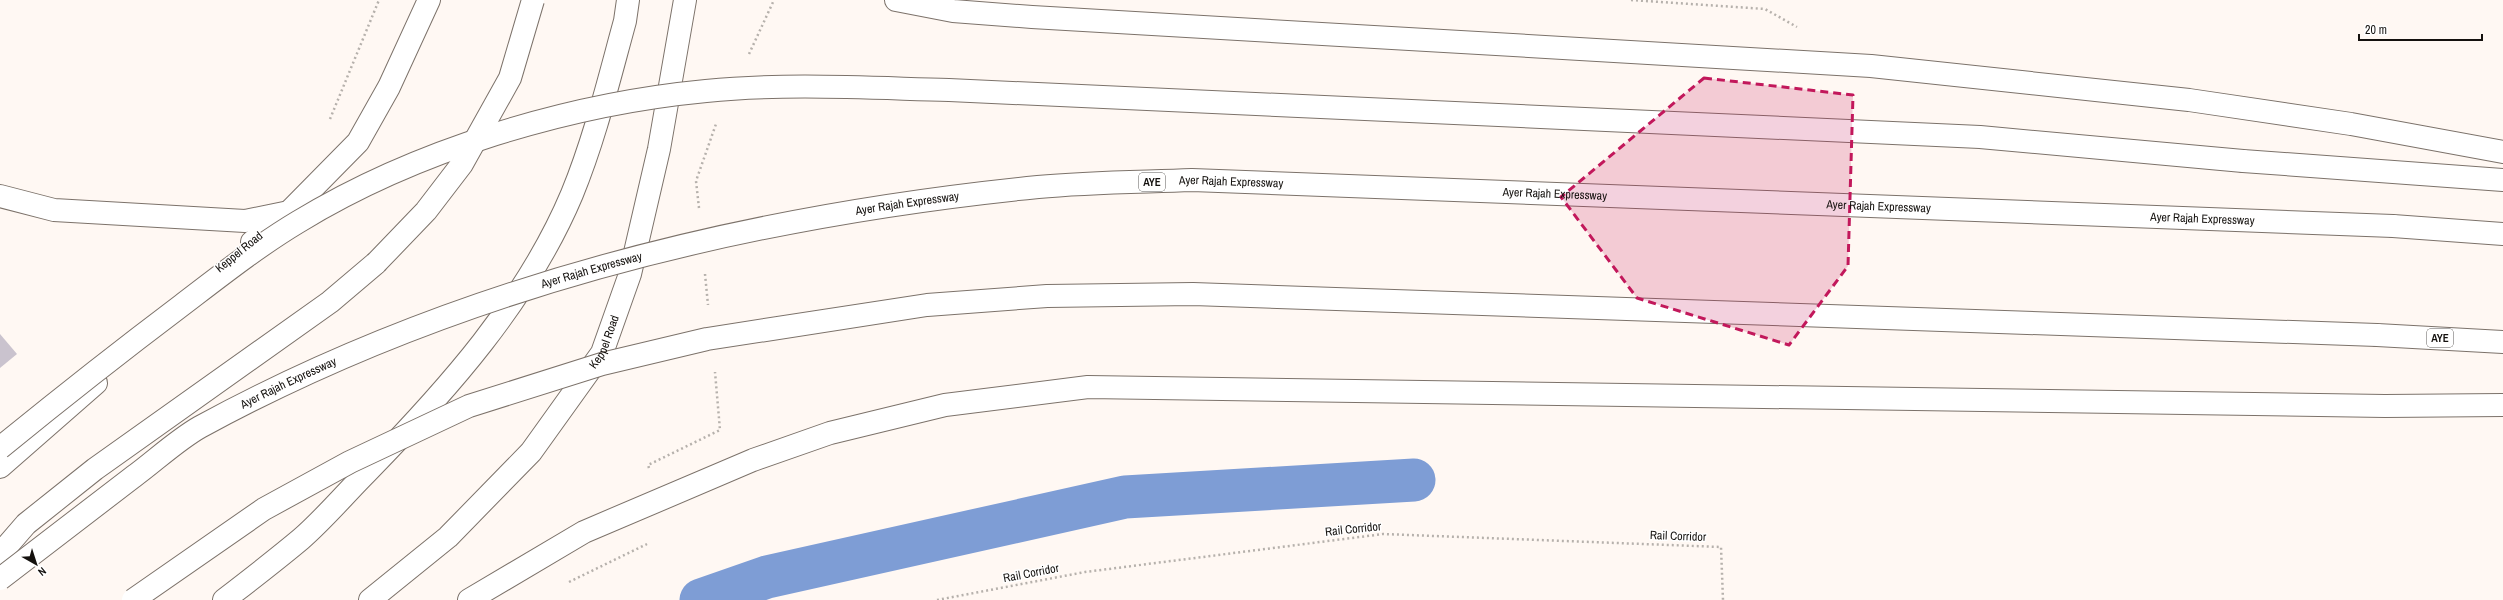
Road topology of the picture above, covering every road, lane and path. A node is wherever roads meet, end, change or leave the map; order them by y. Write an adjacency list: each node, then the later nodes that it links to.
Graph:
1 (429, 0): 11 (main road, Keppel Road)
2 (533, 0): 18 (main road, bridge)
3 (628, 0): 22 (main road)
4 (685, 0): 23 (main road, Keppel Road)
5 (896, 0): 8 (main road)
6 (1631, 0): 7 (path)
7 (1804, 31)
8 (2503, 152)
9 (2503, 180): 15 (main road, bridge)
10 (0, 196): 11 (main road)
11 (289, 212): 16 (main road, Keppel Road)
12 (2503, 234): 19 (main road, Ayer Rajah Expressway / AYE, bridge)
13 (2503, 342): 21 (main road, AYE, bridge)
14 (2503, 405): 24 (main road)
15 (0, 448)
16 (0, 467)
17 (654, 540): 20 (path)
18 (0, 554)
19 (0, 579)
20 (565, 584)
21 (133, 600)
22 (224, 600)
23 (370, 600)
24 (469, 600)
25 (937, 600): 26 (path, Rail Corridor)
26 (1723, 600)

